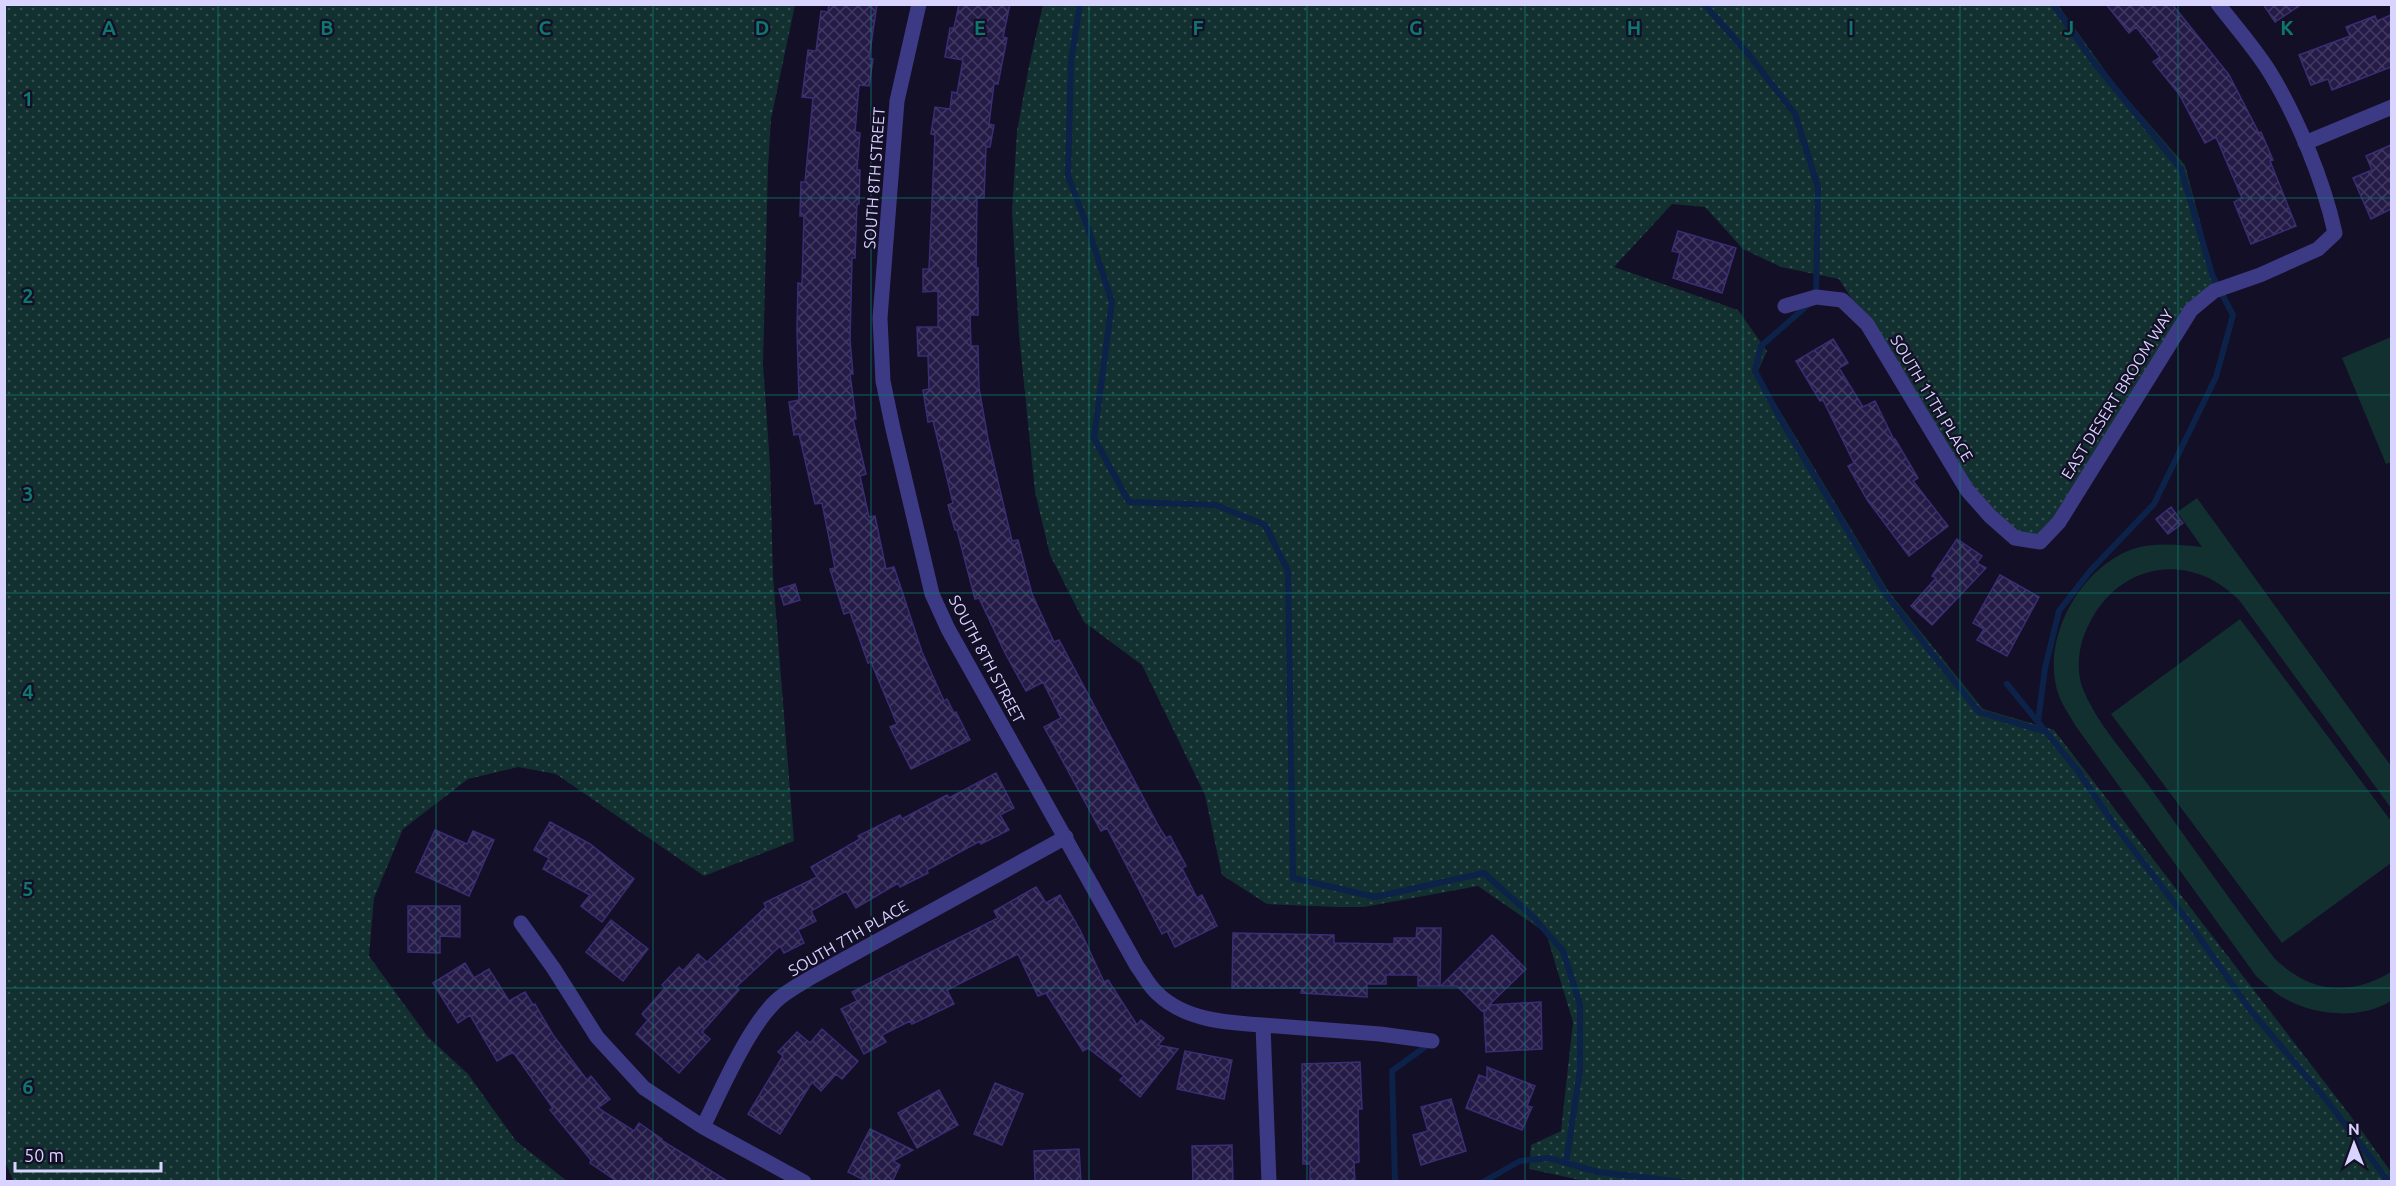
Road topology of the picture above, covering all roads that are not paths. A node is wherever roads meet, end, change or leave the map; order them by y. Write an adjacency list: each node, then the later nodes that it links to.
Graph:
1 (919, 4): 7 (street, SOUTH 8TH STREET)
2 (2218, 4): 4 (street)
3 (2391, 107): 4 (street)
4 (2305, 143): 6 (street, EAST DESERT BROOM WAY)
5 (1785, 306): 6 (street, SOUTH 11TH PLACE)
6 (2040, 542)
7 (1066, 837): 9 (street, SOUTH 8TH STREET); 11 (street, SOUTH 7TH PLACE)
8 (521, 923): 11 (street)
9 (1263, 1025): 10 (street, SOUTH 8TH STREET); 13 (street)
10 (1432, 1041)
11 (703, 1127): 12 (street)
12 (804, 1182)
13 (1269, 1182)

